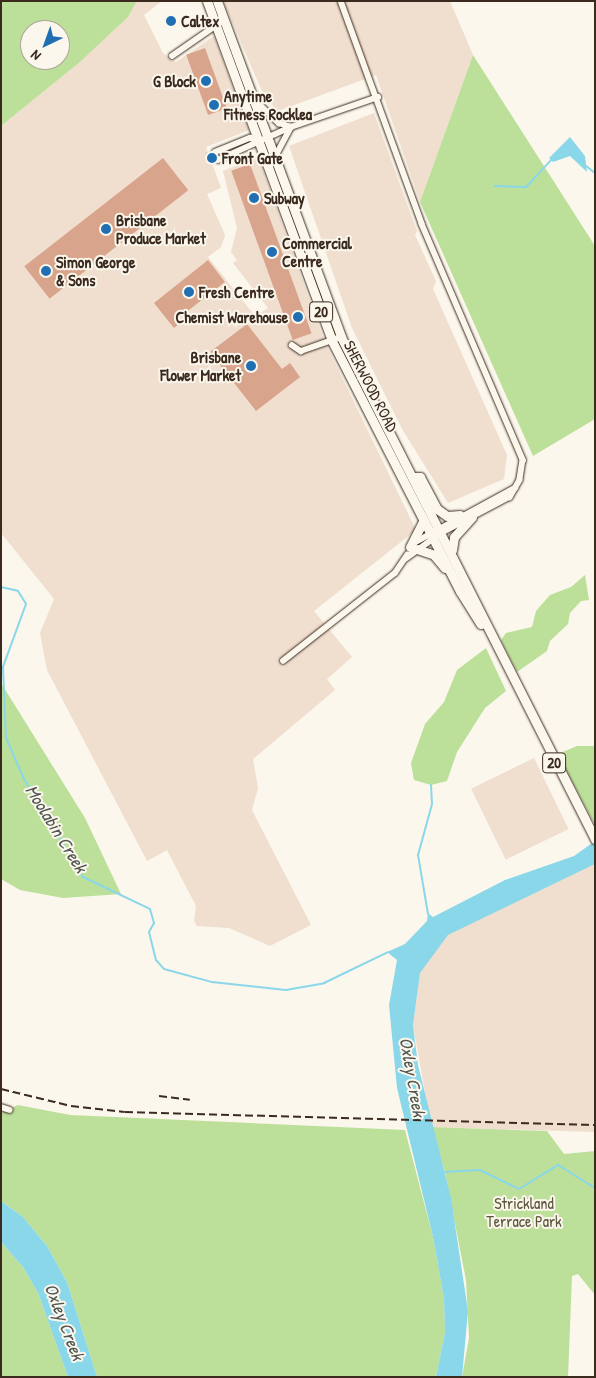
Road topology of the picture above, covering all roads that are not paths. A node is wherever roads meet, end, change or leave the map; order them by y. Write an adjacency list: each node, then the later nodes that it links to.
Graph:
1 (207, 1): 5 (main road, SHERWOOD ROAD / 20)
2 (217, 1): 4 (main road, SHERWOOD ROAD / 20)
3 (341, 1): 7 (street)
4 (224, 20): 5 (street); 8 (main road, SHERWOOD ROAD / 20)
5 (216, 28): 6 (street); 10 (main road, SHERWOOD ROAD / 20)
6 (172, 56)
7 (378, 97): 9 (street); 18 (street)
8 (252, 98): 9 (street); 10 (main road, SHERWOOD ROAD / 20)
9 (291, 127): 10 (street); 12 (street)
10 (263, 139): 11 (street); 12 (main road, SHERWOOD ROAD / 20); 13 (street); 15 (main road, SHERWOOD ROAD / 20)
11 (215, 152)
12 (274, 158): 14 (main road, SHERWOOD ROAD / 20)
13 (218, 160)
14 (341, 337): 15 (street); 17 (main road, SHERWOOD ROAD / 20)
15 (332, 341): 16 (street); 21 (main road, SHERWOOD ROAD / 20)
16 (292, 345)
17 (413, 477): 19 (main road); 22 (main road, SHERWOOD ROAD / 20)
18 (515, 488): 19 (street); 20 (street)
19 (460, 515): 22 (street)
20 (472, 517): 22 (street); 25 (main road)
21 (424, 520): 23 (main road, SHERWOOD ROAD / 20); 24 (main road)
22 (440, 530): 23 (street); 25 (main road, SHERWOOD ROAD / 20)
23 (432, 535): 24 (street); 26 (main road, SHERWOOD ROAD / 20)
24 (414, 548): 26 (main road); 28 (street)
25 (452, 552): 27 (main road, SHERWOOD ROAD / 20)
26 (451, 573): 27 (main road, SHERWOOD ROAD / 20)
27 (487, 629): 29 (main road, SHERWOOD ROAD / 20)
28 (283, 661)
29 (593, 835)
30 (1, 1107): 31 (street)
31 (10, 1110)

